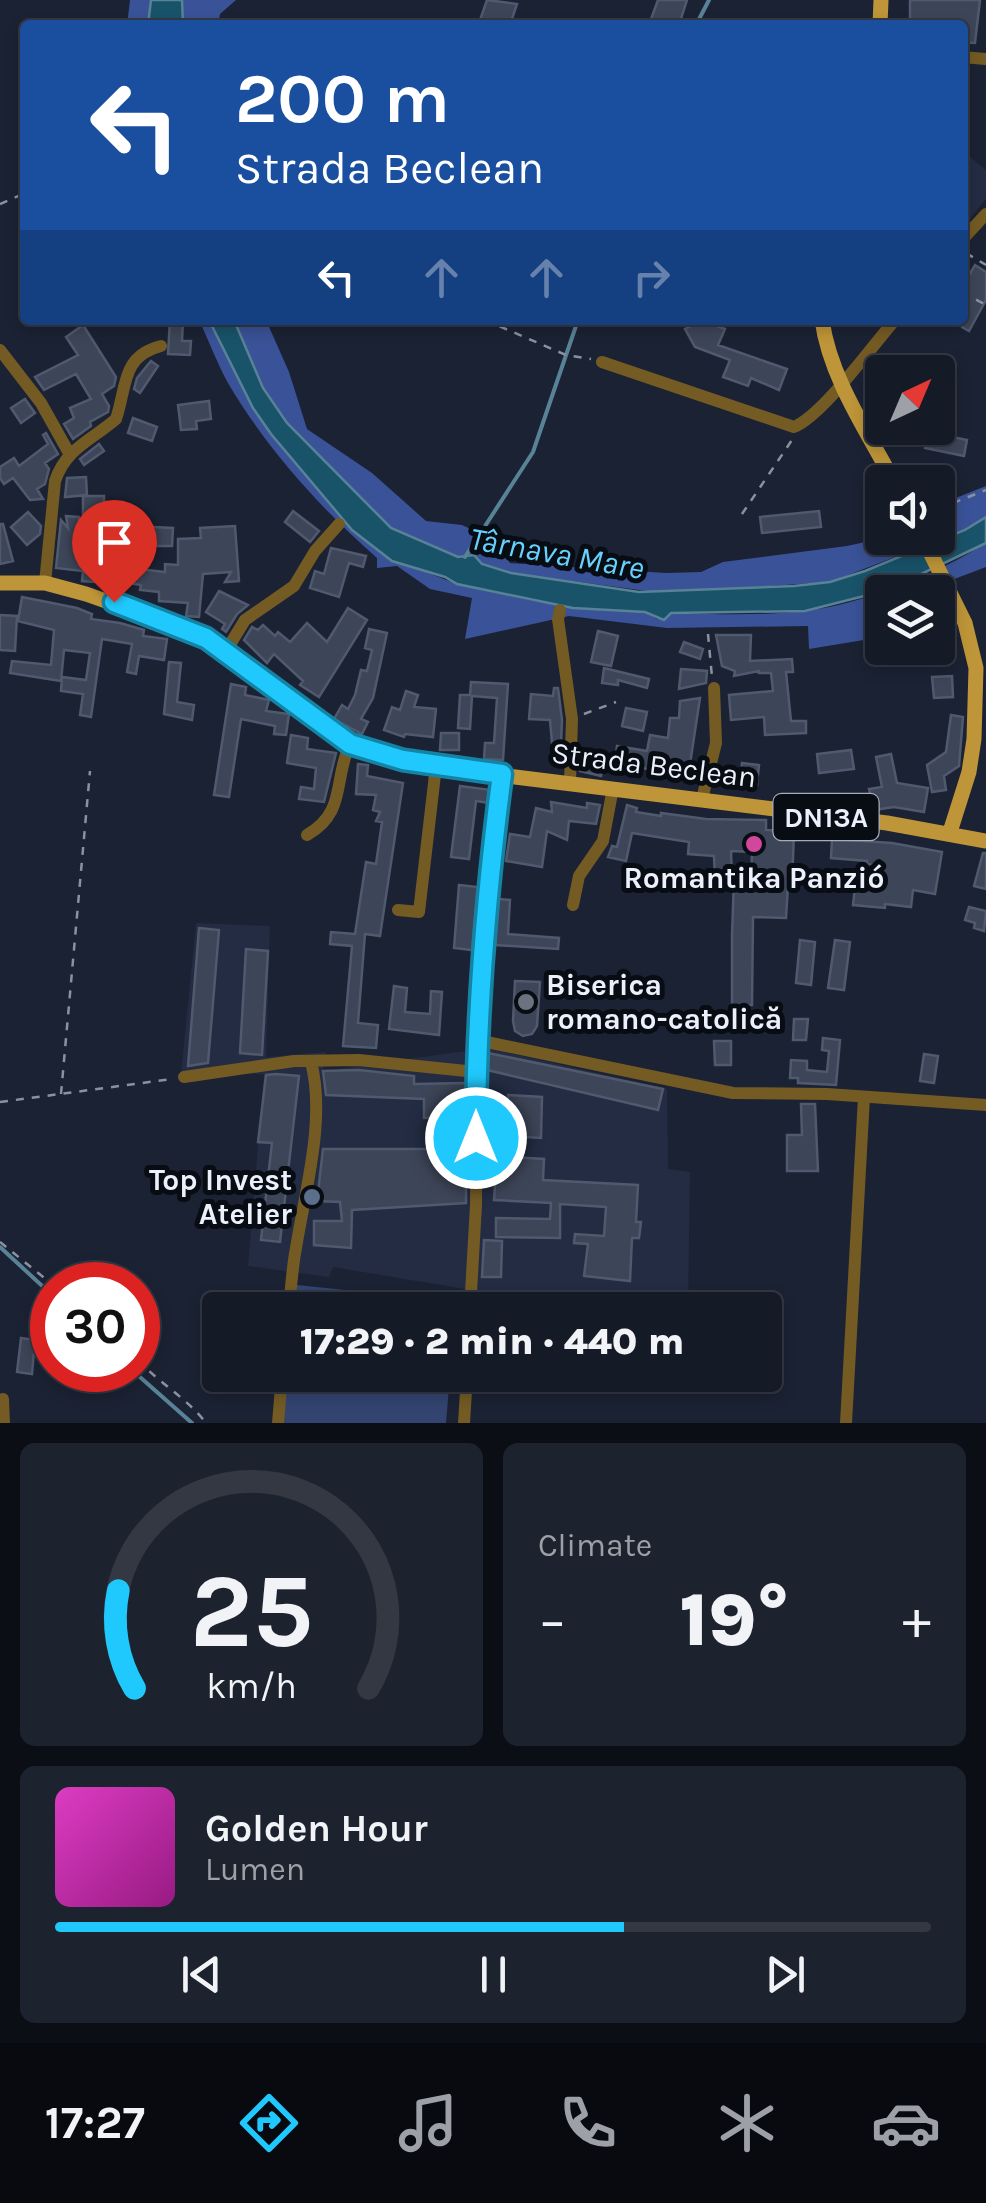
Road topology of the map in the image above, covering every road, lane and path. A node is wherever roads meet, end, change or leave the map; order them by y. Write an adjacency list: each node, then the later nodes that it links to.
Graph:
1 (986, 214): 2 (street)
2 (968, 234)
3 (497, 325): 8 (path)
4 (823, 325): 9 (main road)
5 (891, 325): 9 (street)
6 (161, 346): 11 (street)
7 (0, 350): 11 (street)
8 (602, 362): 10 (street)
9 (842, 383): 10 (street); 12 (main road)
10 (803, 424): 15 (path)
11 (69, 453): 19 (street)
12 (885, 465)
13 (986, 490): 14 (path)
14 (955, 502)
15 (742, 514)
16 (339, 524): 22 (street)
17 (931, 555): 33 (main road)
18 (0, 582): 19 (main road, Strada Beclean / DN13A)
19 (45, 583): 22 (main road, Strada Beclean / DN13A)
20 (560, 610): 25 (street)
21 (708, 634): 23 (path)
22 (226, 651): 26 (main road, Strada Beclean / DN13A)
23 (714, 688): 32 (street)
24 (616, 702): 25 (path)
25 (572, 718): 30 (street)
26 (350, 744): 27 (main road, Strada Beclean / DN13A); 34 (street)
27 (436, 766): 29 (main road, Strada Beclean / DN13A); 37 (street)
28 (90, 772): 42 (path)
29 (502, 774): 30 (main road, Strada Beclean / DN13A); 38 (street)
30 (570, 782): 31 (main road, Strada Beclean / DN13A)
31 (613, 788): 32 (main road, Strada Beclean / DN13A); 36 (street)
32 (702, 799): 33 (main road, Strada Beclean / DN13A)
33 (950, 832): 35 (main road, Strada Beclean / DN13A)
34 (307, 835)
35 (986, 840)
36 (572, 904)
37 (398, 910)
38 (477, 1040): 40 (street); 43 (street)
39 (311, 1062): 40 (street); 41 (street); 48 (street)
40 (476, 1072): 49 (street)
41 (184, 1077): 42 (path)
42 (61, 1094): 44 (path)
43 (864, 1097): 45 (street); 58 (street)
44 (0, 1102)
45 (986, 1105)
46 (0, 1242): 47 (path)
47 (30, 1266)
48 (291, 1292)
49 (471, 1292)
50 (160, 1382): 55 (path)
51 (281, 1392): 56 (street)
52 (466, 1392): 57 (street)
53 (3, 1399): 54 (street)
54 (4, 1423)
55 (206, 1423)
56 (278, 1423)
57 (464, 1423)
58 (846, 1423)

